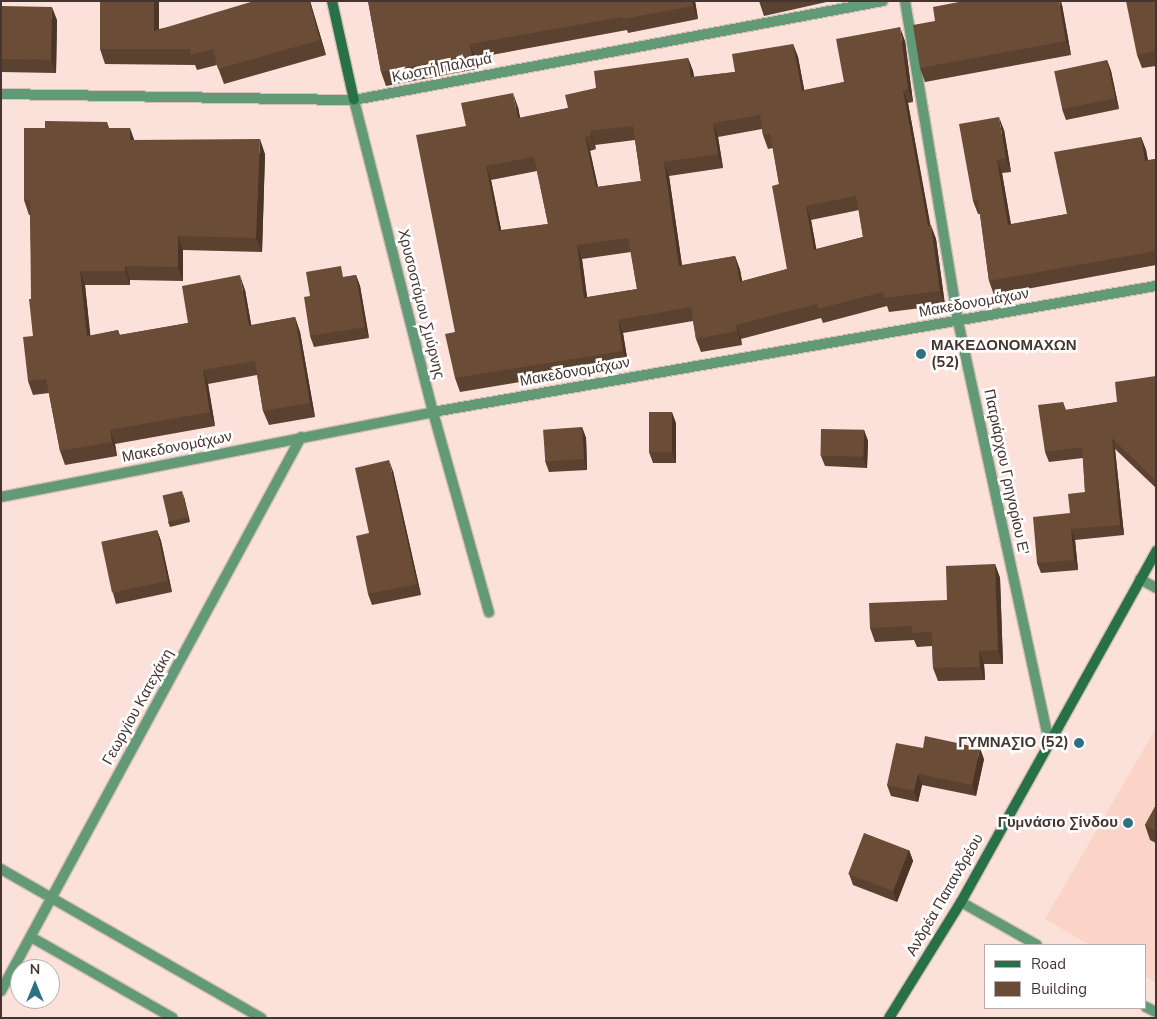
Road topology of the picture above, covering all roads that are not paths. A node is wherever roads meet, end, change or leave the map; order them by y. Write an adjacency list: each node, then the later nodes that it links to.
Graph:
1 (332, 1): 5 (street, Χρυσοστόμου Σμύρνης)
2 (883, 1): 5 (street, Κωστή Παλαμά)
3 (905, 1): 7 (street, Πατριάρχου Γρηγορίου Ε')
4 (1, 94): 5 (street, Κωστή Παλαμά)
5 (354, 100): 8 (street, Χρυσοστόμου Σμύρνης)
6 (1156, 286): 7 (street, Μακεδονομάχων)
7 (958, 321): 8 (street, Μακεδονομάχων); 15 (street, Πατριάρχου Γρηγορίου Ε')
8 (433, 412): 9 (street, Μακεδονομάχων); 14 (street, Χρυσοστόμου Σμύρνης)
9 (301, 437): 10 (street, Μακεδονομάχων); 17 (street, Γεωργίου Κατεχάκη)
10 (1, 497)
11 (1156, 551): 12 (street, Ανδρέα Παπανδρέου)
12 (1140, 579): 13 (street); 15 (street, Ανδρέα Παπανδρέου)
13 (1156, 588)
14 (489, 612)
15 (1049, 741): 18 (street, Ανδρέα Παπανδρέου)
16 (1, 869): 17 (street)
17 (52, 896): 19 (street, Γεωργίου Κατεχάκη); 23 (street)
18 (961, 902): 20 (street); 24 (street, Ανδρέα Παπανδρέου)
19 (31, 937): 21 (street, Γεωργίου Κατεχάκη); 22 (street)
20 (1035, 944)
21 (1, 991)
22 (173, 1018)
23 (261, 1018)
24 (889, 1018)

